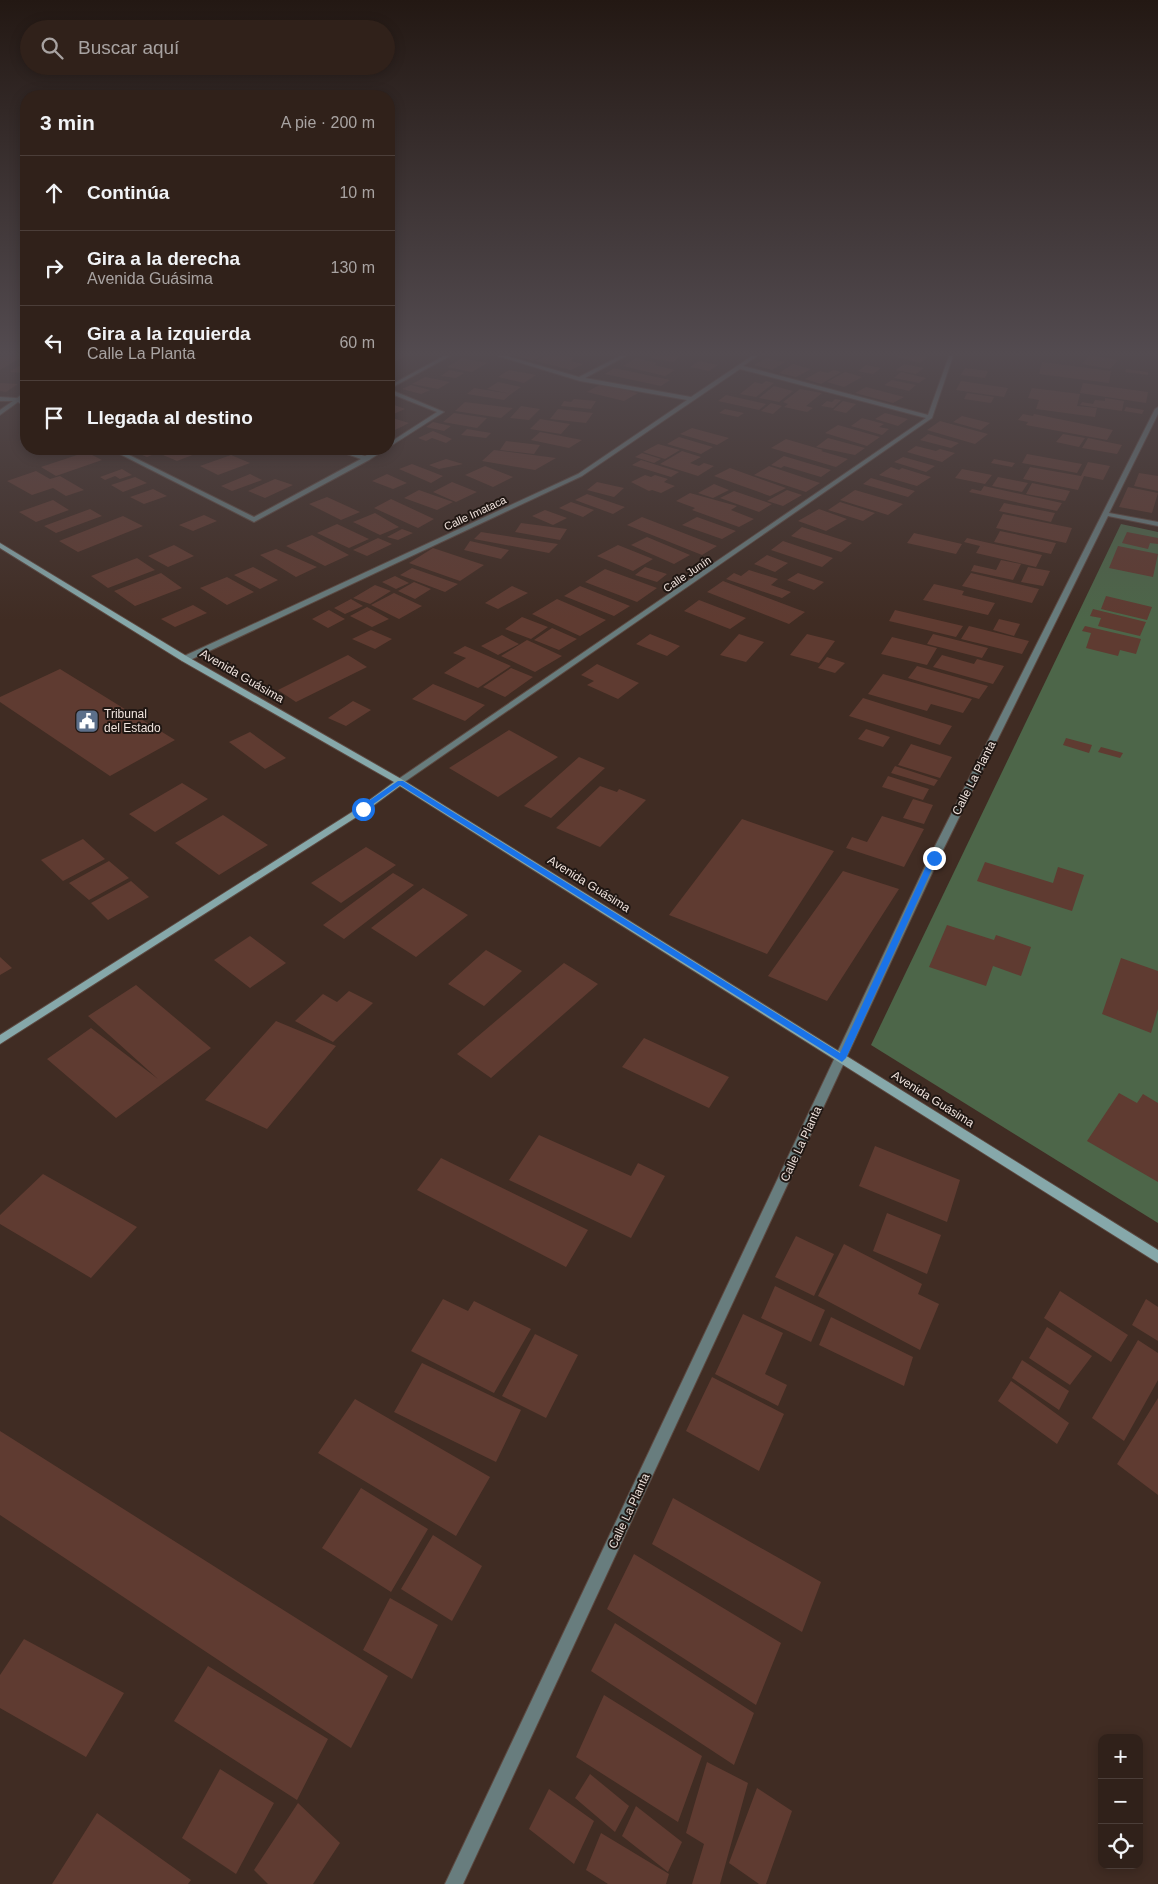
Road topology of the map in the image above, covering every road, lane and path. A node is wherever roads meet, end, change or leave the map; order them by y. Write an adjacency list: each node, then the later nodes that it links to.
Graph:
1 (625, 444): 11 (street, Calle Imataca)
2 (891, 444): 12 (street, Calle Junín)
3 (1144, 444): 8 (street, Calle La Planta)
4 (125, 455): 7 (street)
5 (355, 455): 7 (street)
6 (373, 455): 7 (street)
7 (367, 459)
8 (1107, 514): 9 (street); 14 (street, Calle La Planta)
9 (1158, 524)
10 (0, 545): 11 (main road, Avenida Guásima)
11 (185, 659): 12 (main road, Avenida Guásima)
12 (400, 782): 13 (main road); 14 (main road, Avenida Guásima)
13 (0, 1040)
14 (842, 1058): 15 (main road, Avenida Guásima); 16 (street, Calle La Planta)
15 (1158, 1257)
16 (454, 1884)

